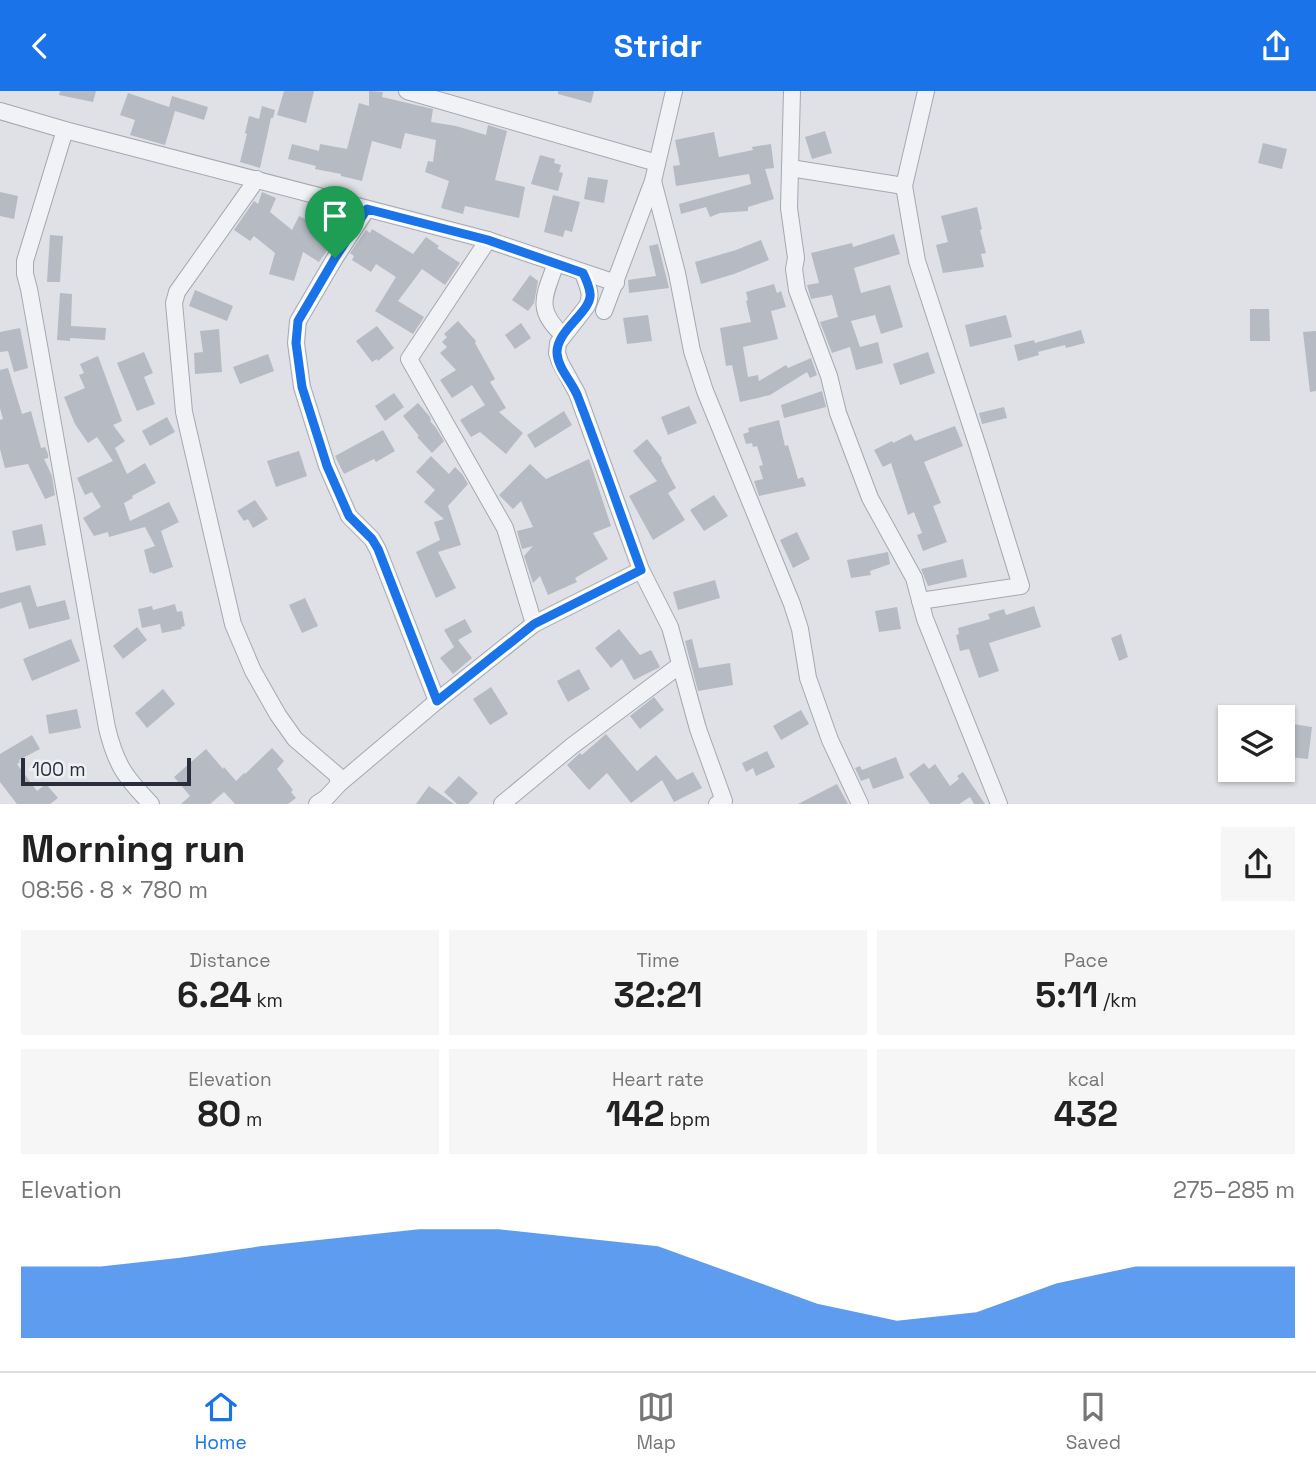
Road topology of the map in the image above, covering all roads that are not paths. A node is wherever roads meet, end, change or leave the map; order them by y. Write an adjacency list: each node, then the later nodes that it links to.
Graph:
1 (407, 91): 7 (street)
2 (674, 91): 7 (street)
3 (792, 91): 8 (street)
4 (926, 91): 11 (street)
5 (0, 111): 6 (street)
6 (65, 130): 9 (street); 26 (street)
7 (657, 163): 10 (street)
8 (790, 169): 11 (street); 20 (street)
9 (257, 179): 12 (street); 24 (street)
10 (653, 181): 16 (street); 29 (street)
11 (904, 186): 20 (street)
12 (367, 209): 13 (street); 23 (street)
13 (488, 240): 14 (street); 21 (street)
14 (556, 263): 15 (street); 18 (street)
15 (583, 273): 16 (street); 18 (street)
16 (616, 283): 17 (street)
17 (604, 311)
18 (563, 335): 19 (street)
19 (641, 570): 21 (street); 22 (street)
20 (920, 601): 30 (street)
21 (534, 624): 23 (street)
22 (680, 665): 25 (street); 28 (street)
23 (437, 701): 24 (street)
24 (339, 784): 27 (street)
25 (722, 803)
26 (151, 804)
27 (317, 804)
28 (502, 804)
29 (860, 804)
30 (999, 804)

